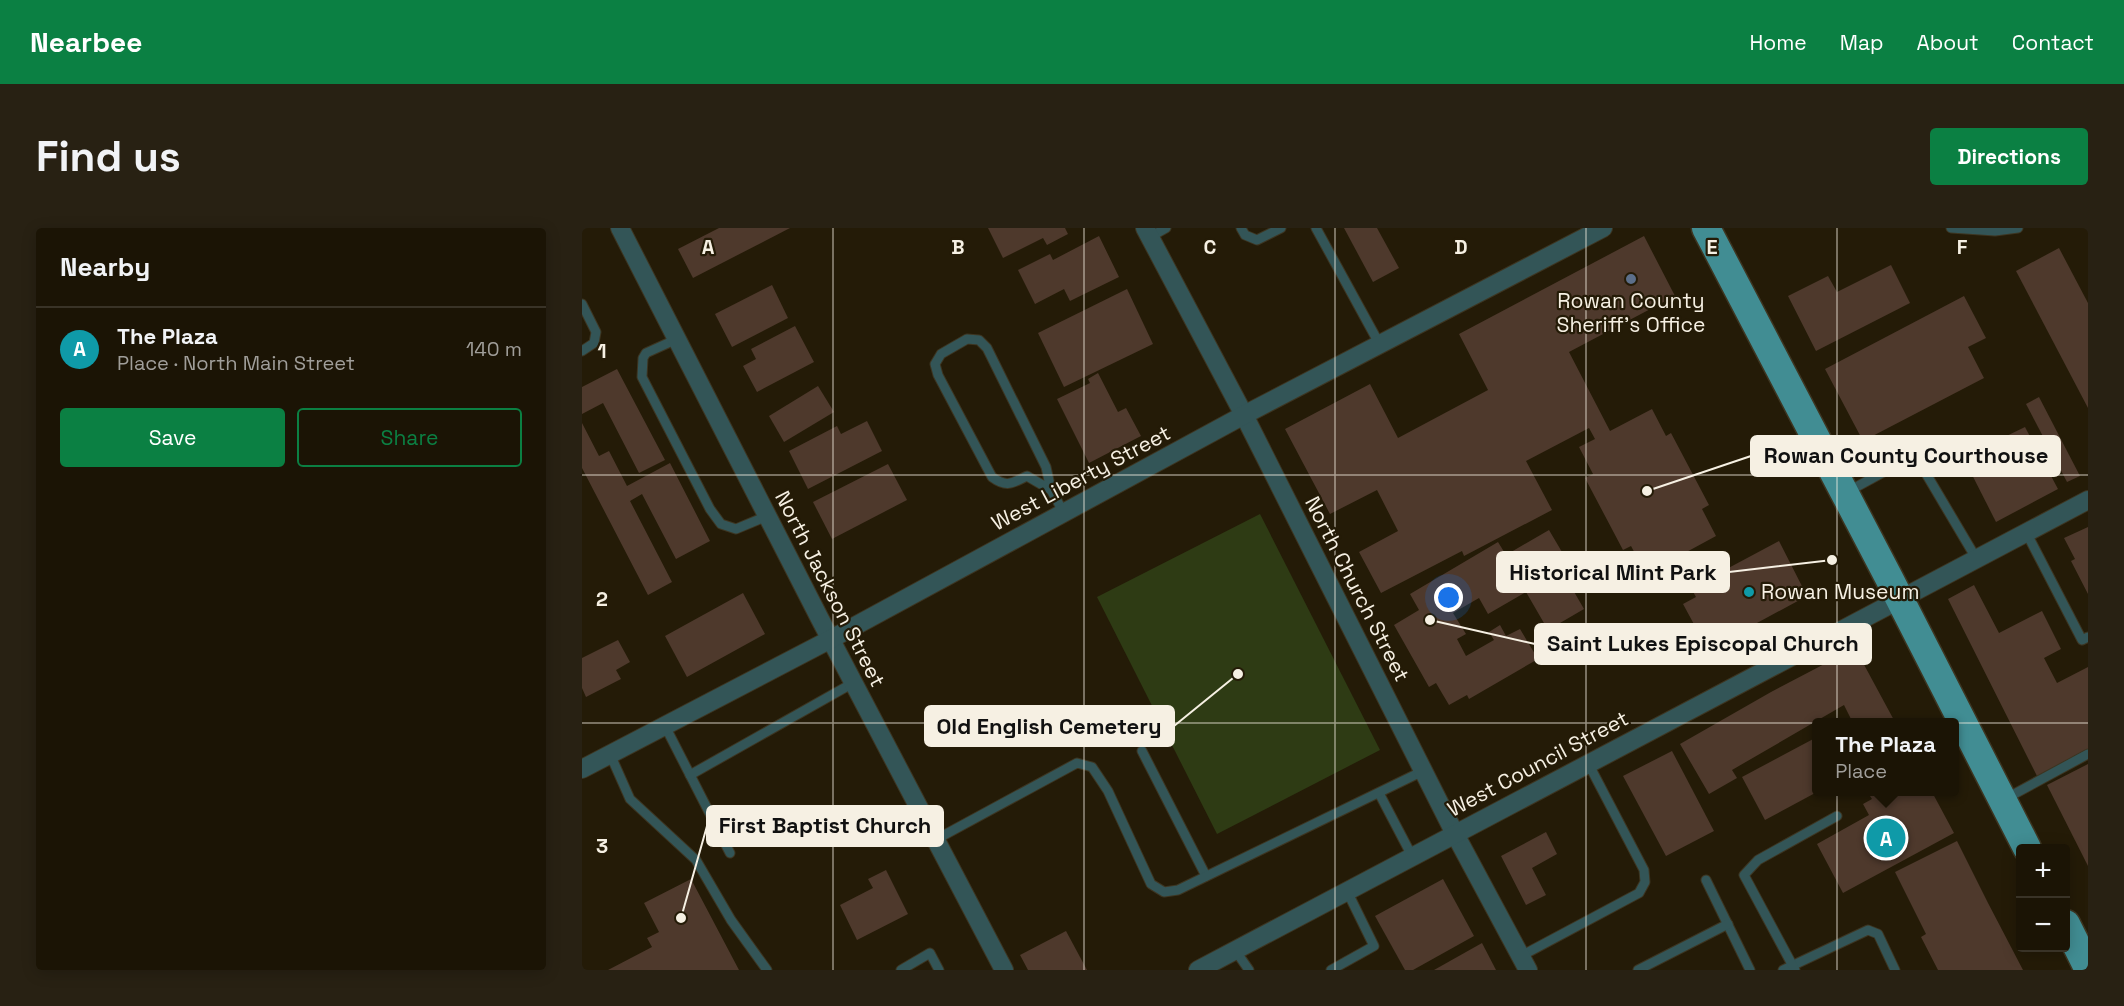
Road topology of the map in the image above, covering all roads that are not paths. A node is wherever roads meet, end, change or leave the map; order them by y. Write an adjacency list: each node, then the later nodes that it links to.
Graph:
1 (620, 228): 12 (street, North Jackson Street)
2 (1166, 228): 10 (lane)
3 (1241, 228): 4 (lane)
4 (1281, 228)
5 (1316, 228): 13 (lane)
6 (1603, 228): 13 (street, West Liberty Street)
7 (1706, 228): 17 (main road)
8 (1951, 228): 9 (lane)
9 (2018, 228)
10 (1148, 233): 15 (street, North Church Street)
11 (582, 304): 14 (lane)
12 (676, 339): 20 (street, North Jackson Street); 20 (lane)
13 (1380, 345): 15 (street, West Liberty Street)
14 (582, 351)
15 (1244, 416): 19 (street, West Liberty Street); 33 (street, North Church Street)
16 (1051, 490): 16 (lane); 19 (lane)
17 (1845, 493): 22 (lane); 23 (main road)
18 (2088, 500): 21 (street, West Council Street)
19 (1064, 513): 25 (street, West Liberty Street)
20 (767, 516): 25 (street, North Jackson Street)
21 (2026, 532): 22 (street, West Council Street); 24 (lane)
22 (1976, 558): 23 (street, West Council Street)
23 (1900, 598): 31 (street, West Council Street); 36 (main road)
24 (2088, 637)
25 (831, 639): 26 (street, North Jackson Street); 27 (street, West Liberty Street)
26 (853, 683): 34 (lane); 39 (street, North Jackson Street)
27 (664, 726): 29 (street, West Liberty Street); 34 (lane)
28 (1142, 751): 43 (lane)
29 (610, 754): 32 (street, West Liberty Street); 52 (lane)
30 (2088, 754): 36 (lane)
31 (1588, 763): 38 (street, West Council Street); 49 (lane)
32 (582, 769)
33 (1423, 771): 35 (lane); 38 (street, North Church Street)
34 (690, 775): 41 (lane)
35 (1379, 793): 42 (lane); 43 (lane)
36 (2002, 800): 40 (main road)
37 (1837, 816): 50 (lane)
38 (1455, 834): 42 (street, West Council Street); 49 (street, North Church Street)
39 (935, 840): 43 (lane); 55 (street, North Jackson Street)
40 (2024, 844)
41 (730, 853)
42 (1412, 856): 45 (street, West Council Street)
43 (1206, 876)
44 (1706, 880): 46 (lane)
45 (1347, 891): 48 (street, West Council Street); 58 (lane)
46 (1728, 924): 59 (lane); 60 (lane)
47 (2070, 932): 51 (main road)
48 (1235, 950): 56 (street, West Council Street); 57 (lane)
49 (1524, 963)
50 (1794, 968): 61 (lane); 62 (lane)
51 (2088, 968)
52 (767, 970)
53 (901, 970): 54 (lane)
54 (939, 970)
55 (1004, 970)
56 (1198, 970)
57 (1249, 970)
58 (1331, 970)
59 (1638, 970)
60 (1750, 970)
61 (1783, 970)
62 (1895, 970)

